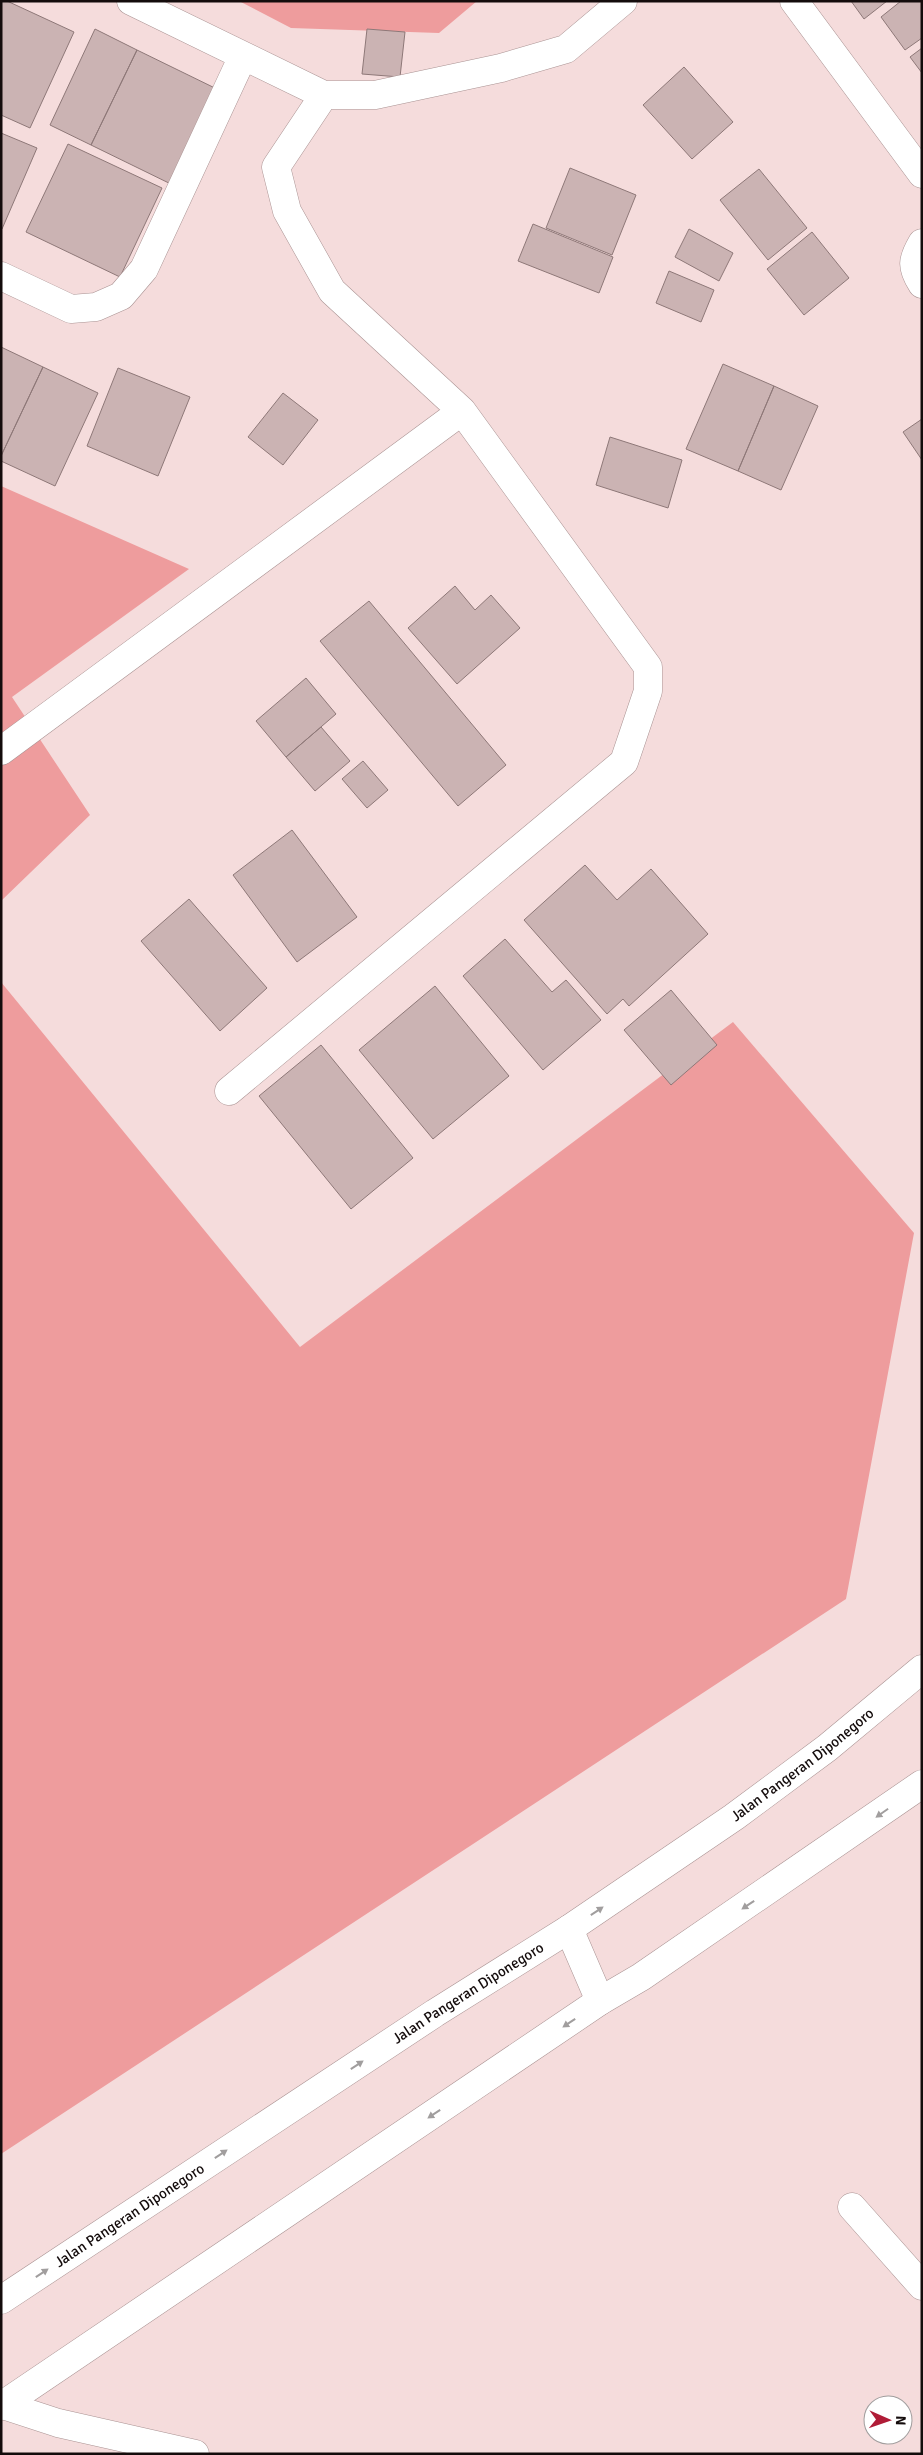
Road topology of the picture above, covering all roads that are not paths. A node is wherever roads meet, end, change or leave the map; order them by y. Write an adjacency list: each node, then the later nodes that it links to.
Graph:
1 (131, 1): 4 (main road)
2 (623, 1): 5 (main road)
3 (794, 1): 6 (main road)
4 (243, 56): 5 (main road); 8 (main road)
5 (324, 95): 10 (main road)
6 (922, 174)
7 (922, 243): 9 (main road)
8 (1, 276)
9 (922, 284)
10 (462, 411): 11 (main road); 12 (main road)
11 (1, 751)
12 (229, 1091)
13 (922, 1669): 15 (main road, Jalan Pangeran Diponegoro, one-way to 13)
14 (922, 1784): 16 (main road, one-way to 16)
15 (569, 1929): 16 (main road); 19 (main road, Jalan Pangeran Diponegoro, one-way to 15)
16 (600, 2001): 20 (main road, one-way to 20)
17 (852, 2207): 18 (main road)
18 (922, 2286)
19 (1, 2300)
20 (2, 2406): 21 (main road)
21 (195, 2454)

